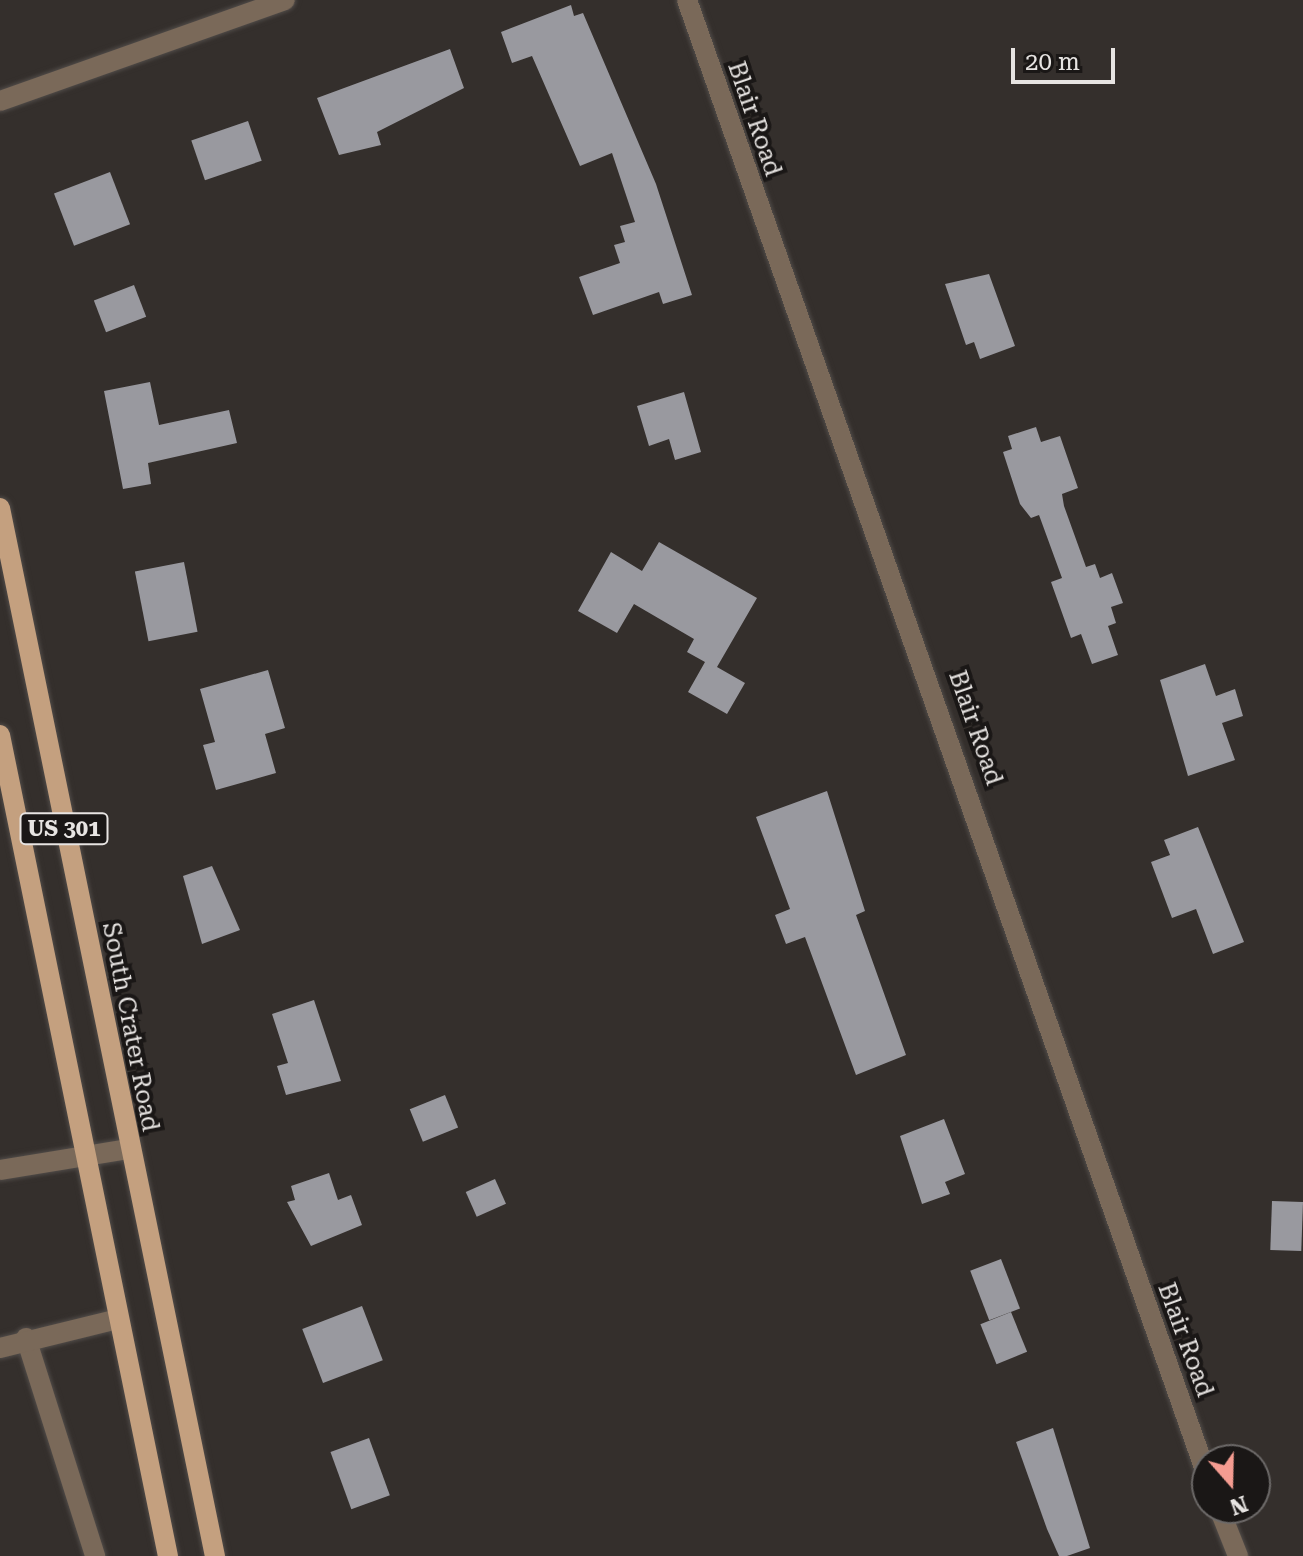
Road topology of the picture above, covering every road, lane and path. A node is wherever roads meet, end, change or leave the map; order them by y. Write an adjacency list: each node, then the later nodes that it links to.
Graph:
1 (285, 0): 3 (street)
2 (687, 0): 12 (street, Blair Road)
3 (0, 101)
4 (0, 508): 6 (main road, South Crater Road / US 301)
5 (0, 735): 7 (main road, US 301)
6 (128, 1149): 7 (street); 16 (main road, South Crater Road / US 301)
7 (85, 1157): 8 (street); 9 (main road, US 301)
8 (0, 1170)
9 (118, 1319): 10 (street); 15 (main road, US 301)
10 (26, 1338): 11 (street); 14 (street)
11 (0, 1348)
12 (1196, 1444)
13 (1225, 1524): 17 (street)
14 (95, 1556)
15 (168, 1556)
16 (215, 1556)
17 (1238, 1556)

